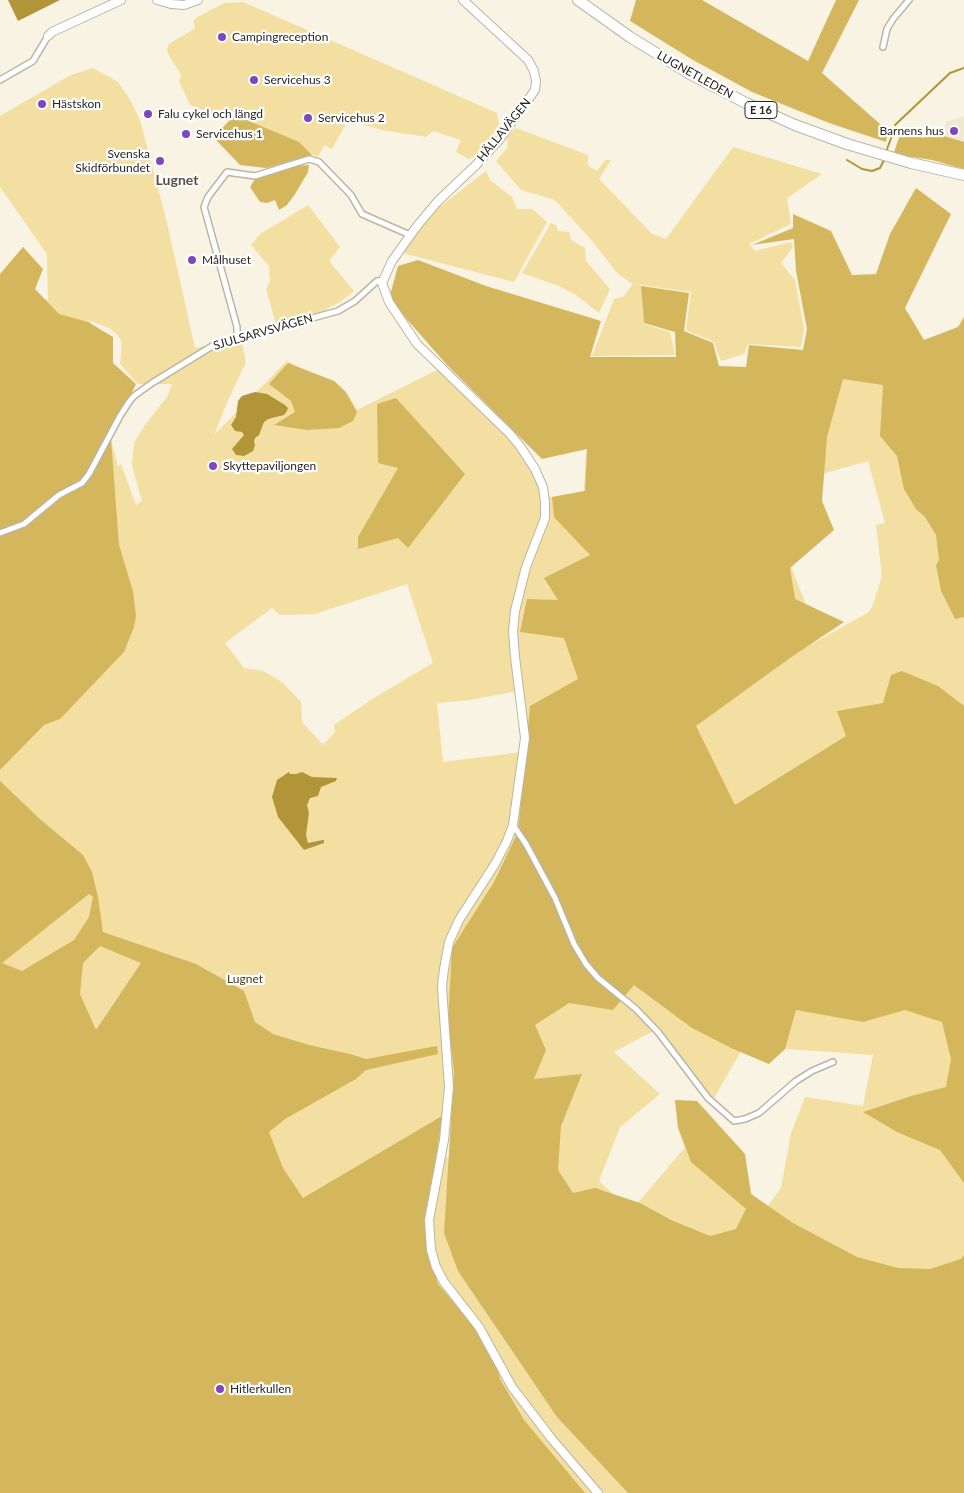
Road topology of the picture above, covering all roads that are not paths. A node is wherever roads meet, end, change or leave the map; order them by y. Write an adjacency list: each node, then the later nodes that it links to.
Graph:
1 (121, 0): 7 (street)
2 (157, 0): 3 (street)
3 (198, 0)
4 (463, 0): 11 (street, HÄLLAVÄGEN)
5 (578, 0): 10 (highway, LUGNETLEDEN / E 16)
6 (908, 0): 8 (street)
7 (48, 36): 9 (street)
8 (883, 47)
9 (0, 80)
10 (964, 175)
11 (410, 235): 12 (street, HÄLLAVÄGEN); 13 (street)
12 (383, 280): 13 (street, SJULSARVSVÄGEN); 15 (street)
13 (237, 338): 14 (street, SJULSARVSVÄGEN)
14 (0, 533)
15 (513, 825): 16 (street); 17 (street)
16 (833, 1062)
17 (598, 1493)

